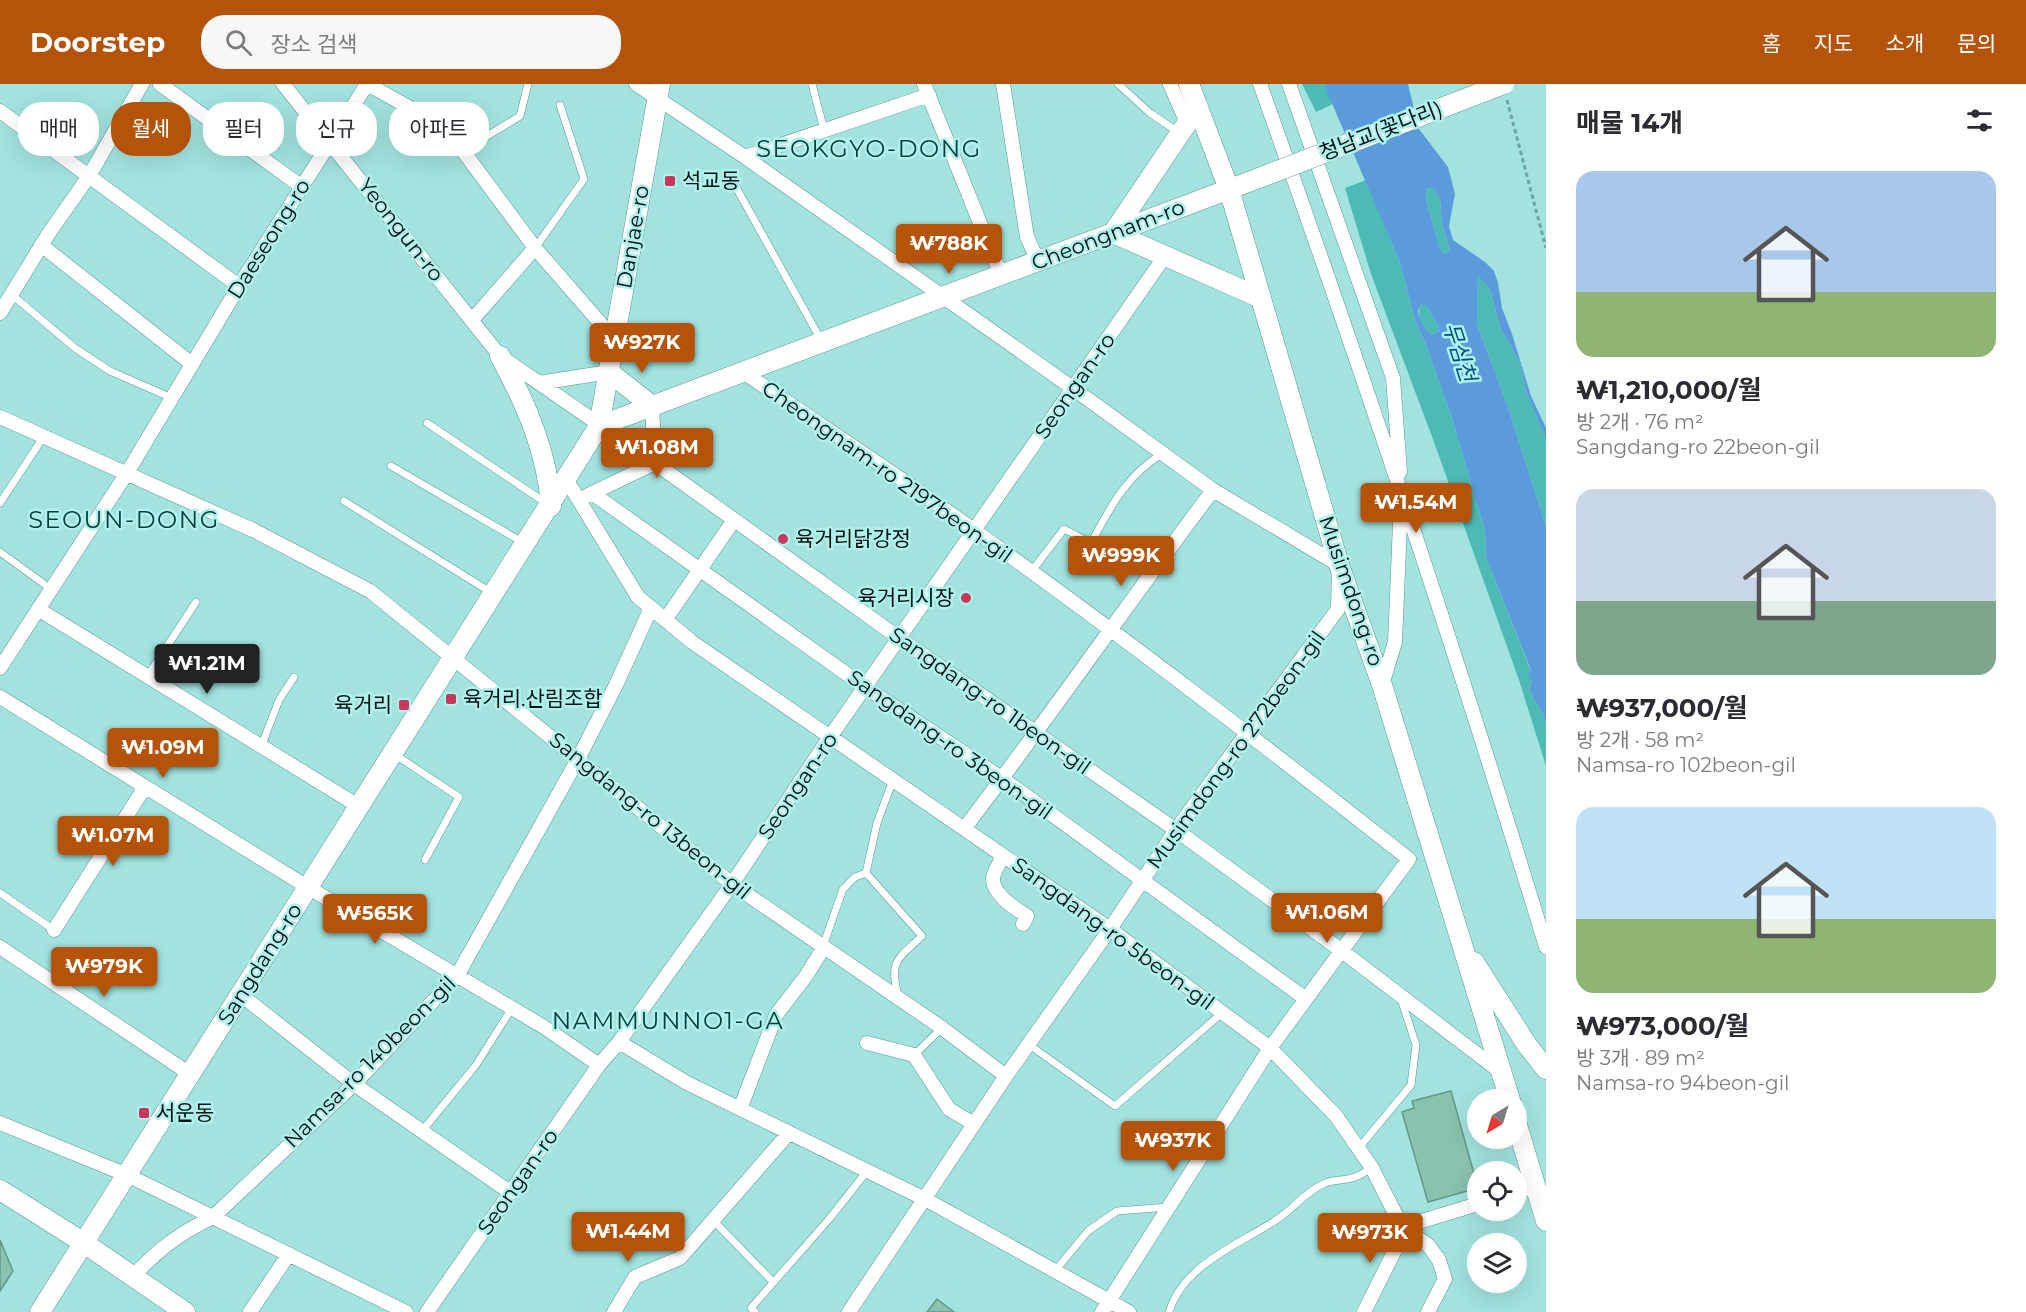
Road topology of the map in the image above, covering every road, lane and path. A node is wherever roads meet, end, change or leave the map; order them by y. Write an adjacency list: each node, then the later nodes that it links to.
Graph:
1 (142, 84): 29 (street)
2 (160, 84): 31 (street)
3 (283, 84): 17 (street, Yeongun-ro)
4 (367, 84): 18 (street, Daeseong-ro); 19 (street)
5 (528, 84): 24 (lane)
6 (636, 84): 16 (street)
7 (812, 84): 23 (lane)
8 (1003, 84): 39 (street)
9 (1118, 84): 22 (lane)
10 (1170, 84): 22 (street, Musimdong-ro)
11 (1189, 84): 22 (main road, Musimdong-ro)
12 (1260, 84): 67 (street)
13 (1289, 84): 67 (street)
14 (1505, 88): 30 (main road, 청남교(꽃다리), bridge); 37 (path)
15 (926, 89): 23 (street); 40 (street)
16 (659, 92): 28 (street); 47 (main road, Danjae-ro)
17 (298, 102)
18 (355, 102)
19 (399, 102)
20 (560, 105): 36 (lane)
21 (0, 111): 29 (street)
22 (1189, 121): 33 (main road, Musimdong-ro); 34 (main road)
23 (824, 130): 28 (street)
24 (489, 135)
25 (321, 156): 31 (street, Daeseong-ro)
26 (342, 156): 46 (street, Yeongun-ro)
27 (468, 156): 36 (street)
28 (745, 157): 43 (street)
29 (89, 176): 35 (street); 41 (street)
30 (1258, 178): 33 (main road, Cheongnam-ro)
31 (302, 187): 41 (street, Daeseong-ro)
32 (737, 189): 48 (lane)
33 (1229, 189): 34 (main road, Cheongnam-ro); 44 (main road, Musimdong-ro)
34 (1113, 233): 38 (main road); 39 (main road, Cheongnam-ro)
35 (41, 245): 42 (street); 50 (street)
36 (535, 248): 46 (street); 47 (street)
37 (1546, 248)
38 (1165, 256): 44 (main road); 54 (street, Seongan-ro)
39 (1038, 261): 40 (main road, Cheongnam-ro)
40 (1001, 275): 43 (main road, Cheongnam-ro)
41 (239, 286): 50 (street, Daeseong-ro)
42 (11, 294): 45 (street); 55 (lane)
43 (943, 297): 48 (main road, Cheongnam-ro); 54 (street)
44 (1262, 298): 77 (main road, Musimdong-ro)
45 (0, 313)
46 (472, 320): 49 (street, Yeongun-ro)
47 (615, 340): 51 (main road, Danjae-ro)
48 (823, 342): 52 (main road, Cheongnam-ro)
49 (500, 356): 53 (street, Yeongun-ro); 72 (main road)
50 (192, 364): 55 (street, Daeseong-ro)
51 (609, 372): 53 (street); 56 (main road); 59 (main road, Danjae-ro)
52 (742, 372): 56 (main road, Cheongnam-ro); 74 (street, Cheongnam-ro 2197beon-gil)
53 (539, 383): 59 (street, Yeongun-ro)
54 (1074, 389): 61 (street); 74 (street, Seongan-ro)
55 (172, 398): 64 (street, Daeseong-ro)
56 (652, 406): 59 (main road, Cheongnam-ro); 62 (street)
57 (0, 417): 60 (street, Sangdang-ro 13beon-gil)
58 (427, 423): 72 (lane)
59 (599, 426): 62 (street, Sangdang-ro 1beon-gil); 65 (main road, Sangdang-ro)
60 (44, 436): 64 (street, Sangdang-ro 13beon-gil); 71 (lane)
61 (1163, 453): 66 (street); 79 (lane, Cheongnam-ro 2197beon-gil)
62 (655, 463): 68 (street); 73 (street, Sangdang-ro 1beon-gil)
63 (391, 466): 75 (lane)
64 (127, 473): 80 (street, Daeseong-ro); 88 (street, Sangdang-ro 13beon-gil)
65 (566, 478): 69 (street, Sangdang-ro 5beon-gil); 72 (main road, Sangdang-ro)
66 (1213, 490): 77 (street); 86 (street)
67 (1402, 492): 92 (street); 122 (street)
68 (592, 493): 69 (street); 78 (street, Sangdang-ro 3beon-gil)
69 (579, 500): 83 (street, Sangdang-ro 5beon-gil)
70 (344, 501): 81 (lane)
71 (0, 503)
72 (551, 506): 75 (main road, Sangdang-ro)
73 (734, 520): 78 (street); 87 (street, Sangdang-ro 1beon-gil)
74 (974, 530): 79 (street, Cheongnam-ro 2197beon-gil); 87 (street, Seongan-ro)
75 (526, 544): 81 (main road, Sangdang-ro)
76 (0, 552): 80 (lane)
77 (1339, 565): 92 (main road, Musimdong-ro); 95 (street, Musimdong-ro 272beon-gil)
78 (699, 570): 85 (street); 93 (street, Sangdang-ro 3beon-gil)
79 (1031, 572): 86 (street, Cheongnam-ro 2197beon-gil)
80 (51, 589): 84 (street, Daeseong-ro)
81 (495, 594): 88 (main road, Sangdang-ro)
82 (196, 602): 90 (lane)
83 (651, 608): 85 (street, Sangdang-ro 5beon-gil); 100 (street, Namsa-ro 140beon-gil)
84 (38, 609): 89 (street, Daeseong-ro); 90 (street)
85 (665, 620): 97 (street, Sangdang-ro 5beon-gil)
86 (1110, 629): 95 (street, Cheongnam-ro 2197beon-gil); 96 (street)
87 (899, 638): 93 (street, Seongan-ro); 96 (street, Sangdang-ro 1beon-gil)
88 (454, 658): 99 (main road, Sangdang-ro); 100 (street, Sangdang-ro 13beon-gil)
89 (0, 668)
90 (147, 677): 98 (street)
91 (294, 677): 98 (lane)
92 (1382, 685): 107 (main road, Musimdong-ro)
93 (865, 687): 97 (street, Seongan-ro); 101 (street, Sangdang-ro 3beon-gil)
94 (0, 697): 103 (street)
95 (1247, 732): 106 (street, Musimdong-ro 272beon-gil); 109 (street, Cheongnam-ro 2197beon-gil)
96 (1037, 733): 101 (street); 106 (street, Sangdang-ro 1beon-gil)
97 (830, 737): 102 (street, Sangdang-ro 5beon-gil); 113 (street, Seongan-ro)
98 (261, 747): 104 (street)
99 (394, 754): 104 (main road, Sangdang-ro); 110 (lane)
100 (578, 759): 113 (street, Sangdang-ro 13beon-gil); 124 (street, Namsa-ro 140beon-gil)
101 (1003, 779): 105 (street); 112 (street, Sangdang-ro 3beon-gil)
102 (893, 780): 105 (street, Sangdang-ro 5beon-gil); 111 (lane)
103 (145, 787): 114 (street); 118 (street)
104 (360, 807): 114 (main road, Sangdang-ro)
105 (964, 829): 108 (street, Sangdang-ro 5beon-gil)
106 (1176, 830): 112 (street, Musimdong-ro 272beon-gil); 123 (street, Sangdang-ro 1beon-gil)
107 (1434, 853): 109 (street); 119 (main road, Musimdong-ro)
108 (1003, 856): 116 (street, Sangdang-ro 5beon-gil); 117 (street, Sangdang-ro 5beon-gil)
109 (1409, 859): 123 (street)
110 (425, 860)
111 (866, 873): 120 (lane); 127 (lane)
112 (1142, 880): 117 (street, Musimdong-ro 272beon-gil); 128 (street, Sangdang-ro 3beon-gil)
113 (732, 884): 120 (street, Sangdang-ro 13beon-gil); 132 (street, Seongan-ro)
114 (309, 888): 124 (street); 125 (main road, Sangdang-ro)
115 (0, 893): 118 (lane)
116 (1023, 924)
117 (1110, 929): 130 (street, Sangdang-ro 5beon-gil); 134 (street, Musimdong-ro 272beon-gil)
118 (54, 930)
119 (1461, 941): 138 (main road); 139 (main road, Musimdong-ro)
120 (823, 946): 127 (street, Sangdang-ro 13beon-gil); 144 (street)
121 (0, 947): 140 (street)
122 (1546, 947)
123 (1342, 951): 126 (street, Sangdang-ro 1beon-gil); 128 (street)
124 (457, 976): 129 (street); 142 (street, Namsa-ro 140beon-gil)
125 (241, 995): 140 (main road, Sangdang-ro); 142 (street)
126 (1399, 995): 139 (street, Sangdang-ro 1beon-gil); 149 (lane)
127 (899, 998): 131 (street, Sangdang-ro 13beon-gil)
128 (1306, 999): 135 (street)
129 (512, 1008): 137 (street); 147 (lane)
130 (1222, 1012): 134 (lane, Sangdang-ro 5beon-gil); 135 (street, Sangdang-ro 5beon-gil)
131 (942, 1028): 136 (lane); 141 (street, Sangdang-ro 13beon-gil)
132 (619, 1041): 137 (street, Seongan-ro); 144 (street)
133 (867, 1043): 136 (street)
134 (1028, 1044): 141 (street, Musimdong-ro 272beon-gil)
135 (1270, 1048): 149 (street, Sangdang-ro 5beon-gil); 157 (street)
136 (914, 1055): 146 (street)
137 (599, 1065): 155 (street, Seongan-ro)
138 (1546, 1069)
139 (1502, 1073): 143 (main road, Musimdong-ro)
140 (190, 1074): 152 (main road, Sangdang-ro)
141 (1006, 1076): 146 (street, Musimdong-ro 272beon-gil)
142 (354, 1084): 147 (street); 159 (street, Namsa-ro 140beon-gil)
143 (1507, 1089)
144 (740, 1109): 148 (street)
145 (0, 1123): 152 (street)
146 (974, 1124): 156 (street, Musimdong-ro 272beon-gil)
147 (422, 1131): 155 (street)
148 (789, 1133): 151 (street); 160 (street)
149 (1358, 1149): 150 (street, Sangdang-ro 5beon-gil)
150 (1372, 1168): 162 (street, Sangdang-ro 5beon-gil); 178 (lane)
151 (867, 1171): 156 (street); 167 (lane)
152 (127, 1174): 159 (street); 163 (main road, Sangdang-ro)
153 (0, 1190): 163 (main road)
154 (1527, 1191): 161 (main road)
155 (511, 1193): 173 (street, Seongan-ro)
156 (925, 1199): 165 (street); 176 (street, Musimdong-ro 272beon-gil)
157 (1169, 1207): 165 (lane); 168 (street)
158 (1467, 1207): 162 (street)
159 (213, 1217): 164 (street); 166 (street, Namsa-ro 140beon-gil)
160 (713, 1220): 167 (lane); 174 (street)
161 (1546, 1221)
162 (1401, 1227): 179 (street); 180 (street)
163 (84, 1243): 166 (main road); 169 (main road, Sangdang-ro)
164 (289, 1254): 171 (street); 172 (street)
165 (1055, 1271): 168 (street)
166 (132, 1277): 170 (main road)
167 (773, 1282): 175 (lane)
168 (1106, 1307): 177 (street)
169 (40, 1312)
170 (185, 1312)
171 (250, 1312)
172 (406, 1312)
173 (427, 1312)
174 (614, 1312)
175 (755, 1312)
176 (849, 1312)
177 (1129, 1312)
178 (1169, 1312)
179 (1364, 1312)
180 (1428, 1312)

